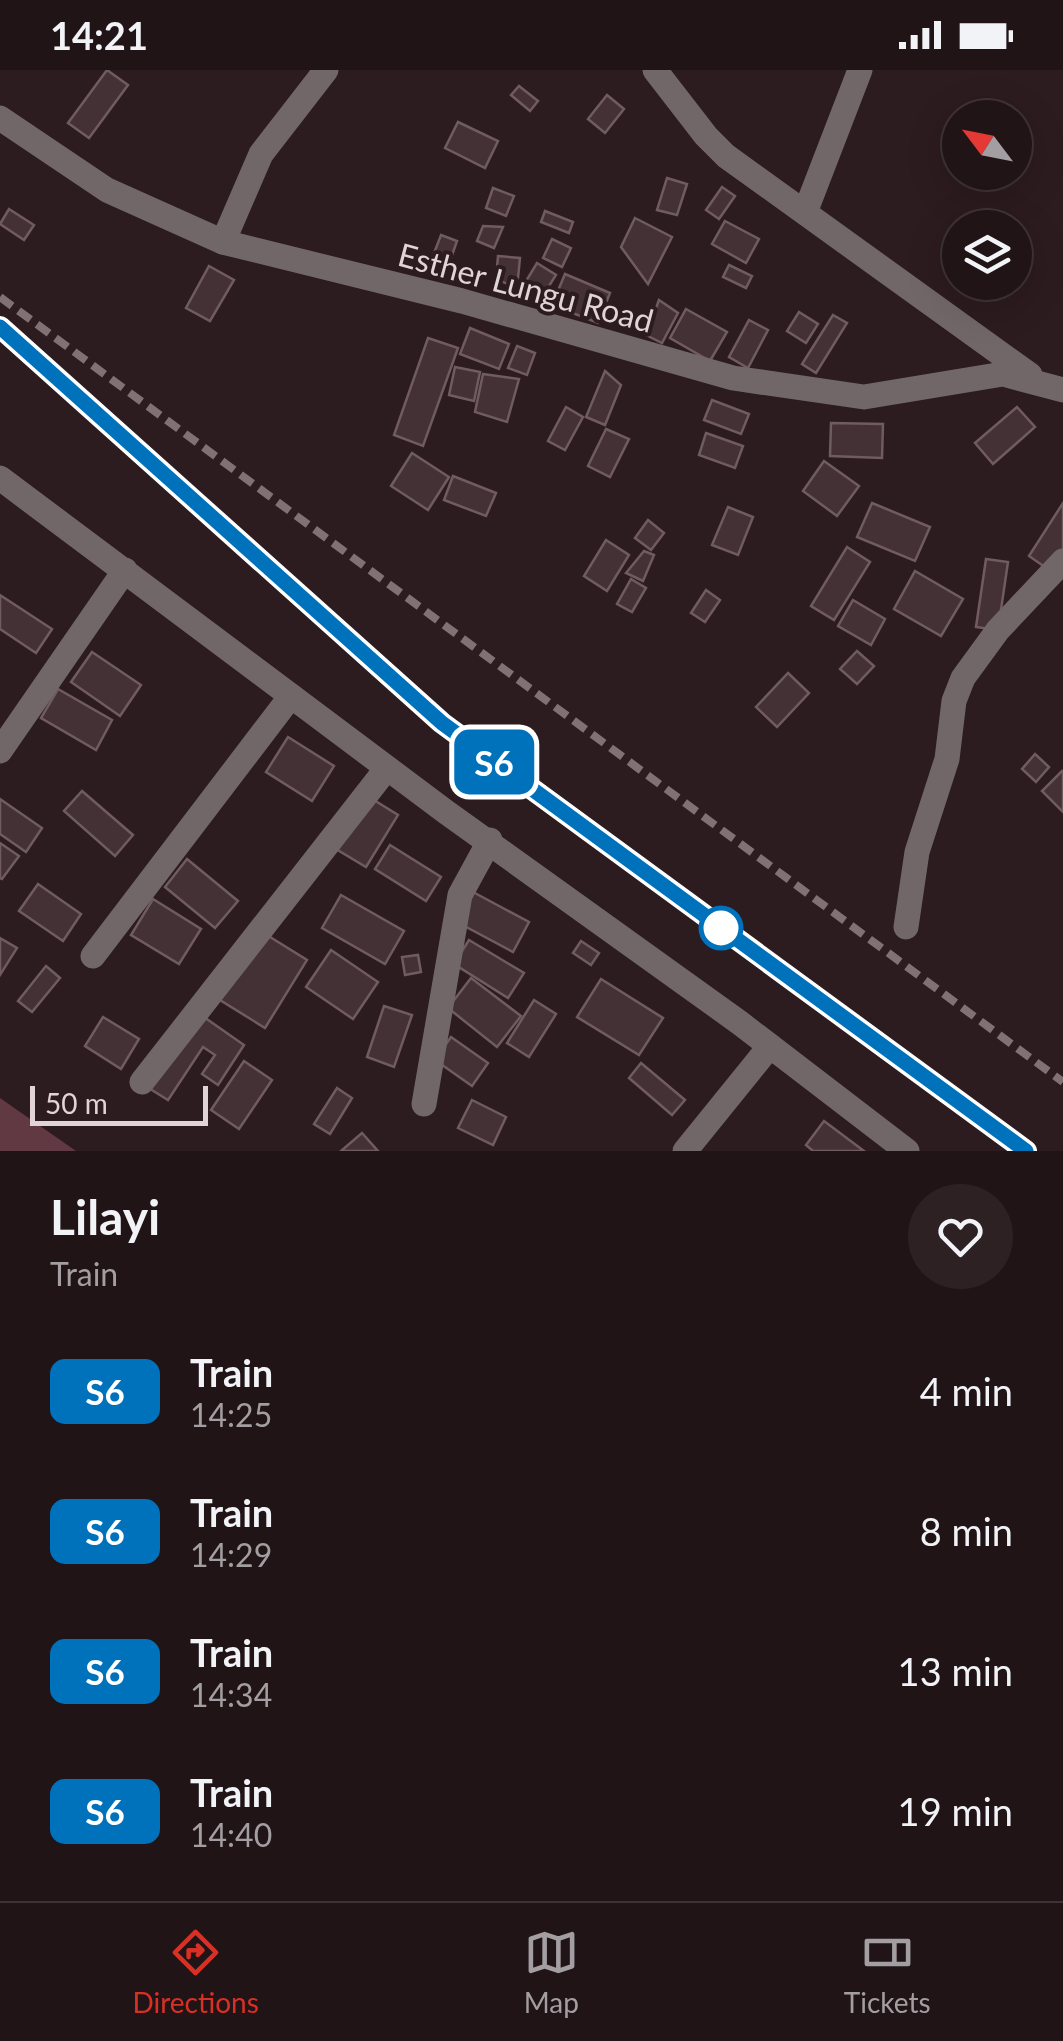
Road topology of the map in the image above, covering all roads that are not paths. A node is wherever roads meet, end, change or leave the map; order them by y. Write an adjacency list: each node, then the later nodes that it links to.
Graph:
1 (326, 70): 6 (street)
2 (655, 70): 5 (street)
3 (860, 70): 5 (street)
4 (0, 118): 6 (street, Esther Lungu Road)
5 (806, 210): 7 (street)
6 (224, 242): 7 (street, Esther Lungu Road)
7 (1038, 381): 8 (street, Esther Lungu Road)
8 (1063, 390)
9 (0, 478): 11 (street)
10 (1063, 560): 16 (street)
11 (125, 570): 12 (street); 13 (street)
12 (291, 696): 14 (street); 17 (street)
13 (0, 751)
14 (387, 768): 15 (street); 19 (street)
15 (490, 840): 18 (street); 20 (street)
16 (906, 927)
17 (93, 956)
18 (770, 1046): 21 (street); 22 (street)
19 (142, 1082)
20 (424, 1104)
21 (685, 1151)
22 (907, 1151)

